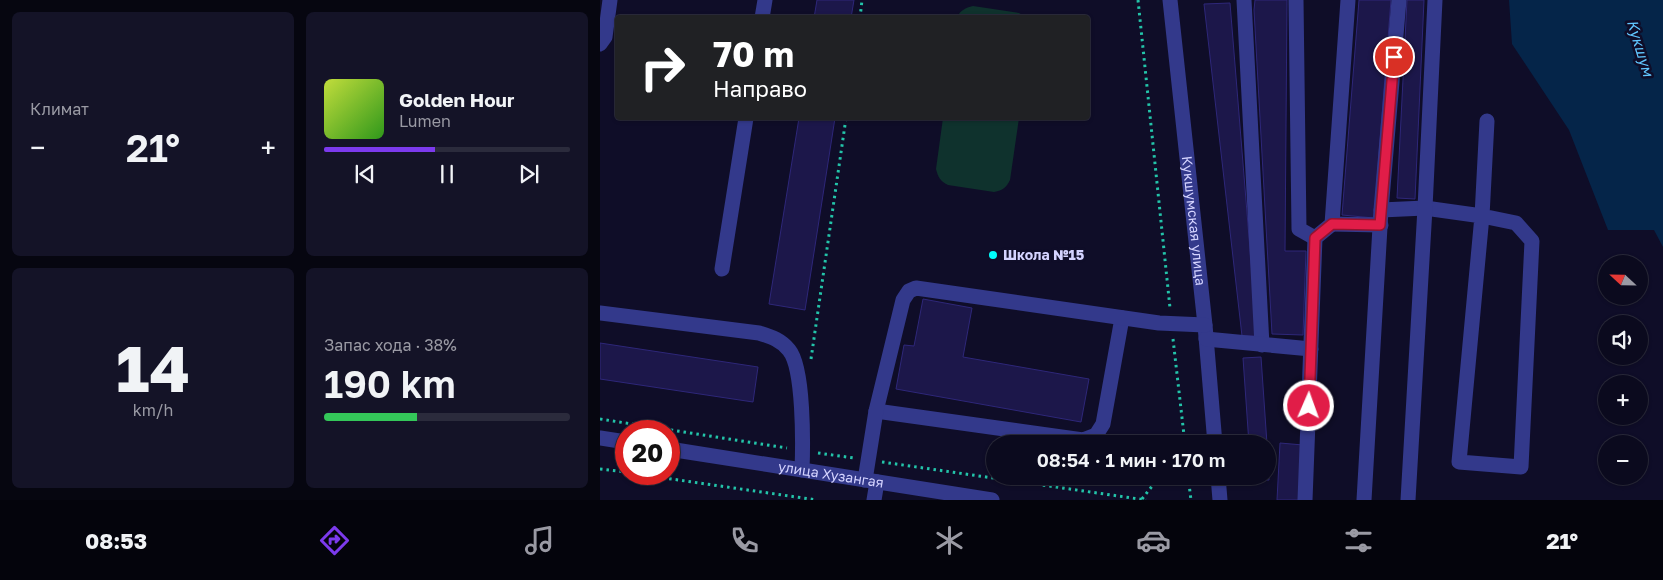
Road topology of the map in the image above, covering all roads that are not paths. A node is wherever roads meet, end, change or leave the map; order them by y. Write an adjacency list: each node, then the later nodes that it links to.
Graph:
1 (610, 0): 10 (street)
2 (765, 0): 9 (street)
3 (1170, 0): 21 (street, Кукшумская улица)
4 (1244, 0): 22 (street)
5 (1296, 0): 17 (street)
6 (1348, 0): 16 (street)
7 (1399, 0): 15 (street)
8 (1435, 0): 13 (street)
9 (762, 15)
10 (600, 44)
11 (746, 120): 18 (street)
12 (1486, 121): 14 (street)
13 (1426, 208): 14 (street); 15 (street); 38 (street)
14 (1482, 216): 14 (street)
15 (1381, 218): 16 (street); 37 (street)
16 (1332, 224): 17 (street)
17 (1315, 238): 23 (street)
18 (722, 269)
19 (600, 313): 29 (street)
20 (1122, 318): 21 (street); 24 (street); 24 (street)
21 (1206, 332): 22 (street); 25 (street, Кукшумская улица)
22 (1262, 344): 23 (street)
23 (1311, 349): 36 (street)
24 (876, 411): 30 (street)
25 (1214, 435)
26 (600, 438): 27 (street)
27 (615, 440)
28 (680, 451): 29 (street, улица Хузангая)
29 (802, 470): 30 (street, улица Хузангая)
30 (871, 481): 32 (street, улица Хузангая); 33 (street)
31 (1219, 485): 35 (street)
32 (962, 498): 34 (street, улица Хузангая)
33 (874, 500)
34 (992, 500)
35 (1220, 500)
36 (1305, 500)
37 (1364, 500)
38 (1408, 500)

